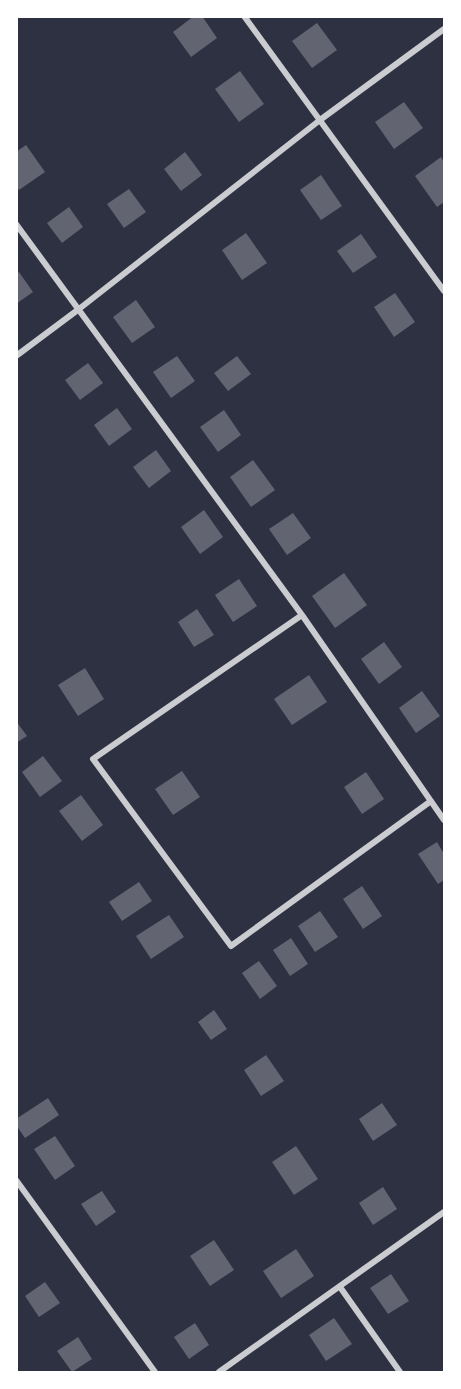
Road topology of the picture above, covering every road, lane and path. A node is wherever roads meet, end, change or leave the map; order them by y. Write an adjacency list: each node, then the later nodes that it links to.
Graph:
1 (244, 16): 3 (street)
2 (444, 30): 3 (street)
3 (320, 120): 5 (street); 6 (street)
4 (16, 224): 6 (street)
5 (444, 291)
6 (79, 309): 7 (street); 8 (street)
7 (16, 356)
8 (302, 615): 9 (street); 9 (street)
9 (431, 801): 10 (street)
10 (444, 820)
11 (16, 1180): 14 (street)
12 (444, 1212): 13 (street)
13 (340, 1287): 15 (street); 16 (street)
14 (154, 1372)
15 (219, 1372)
16 (400, 1372)

